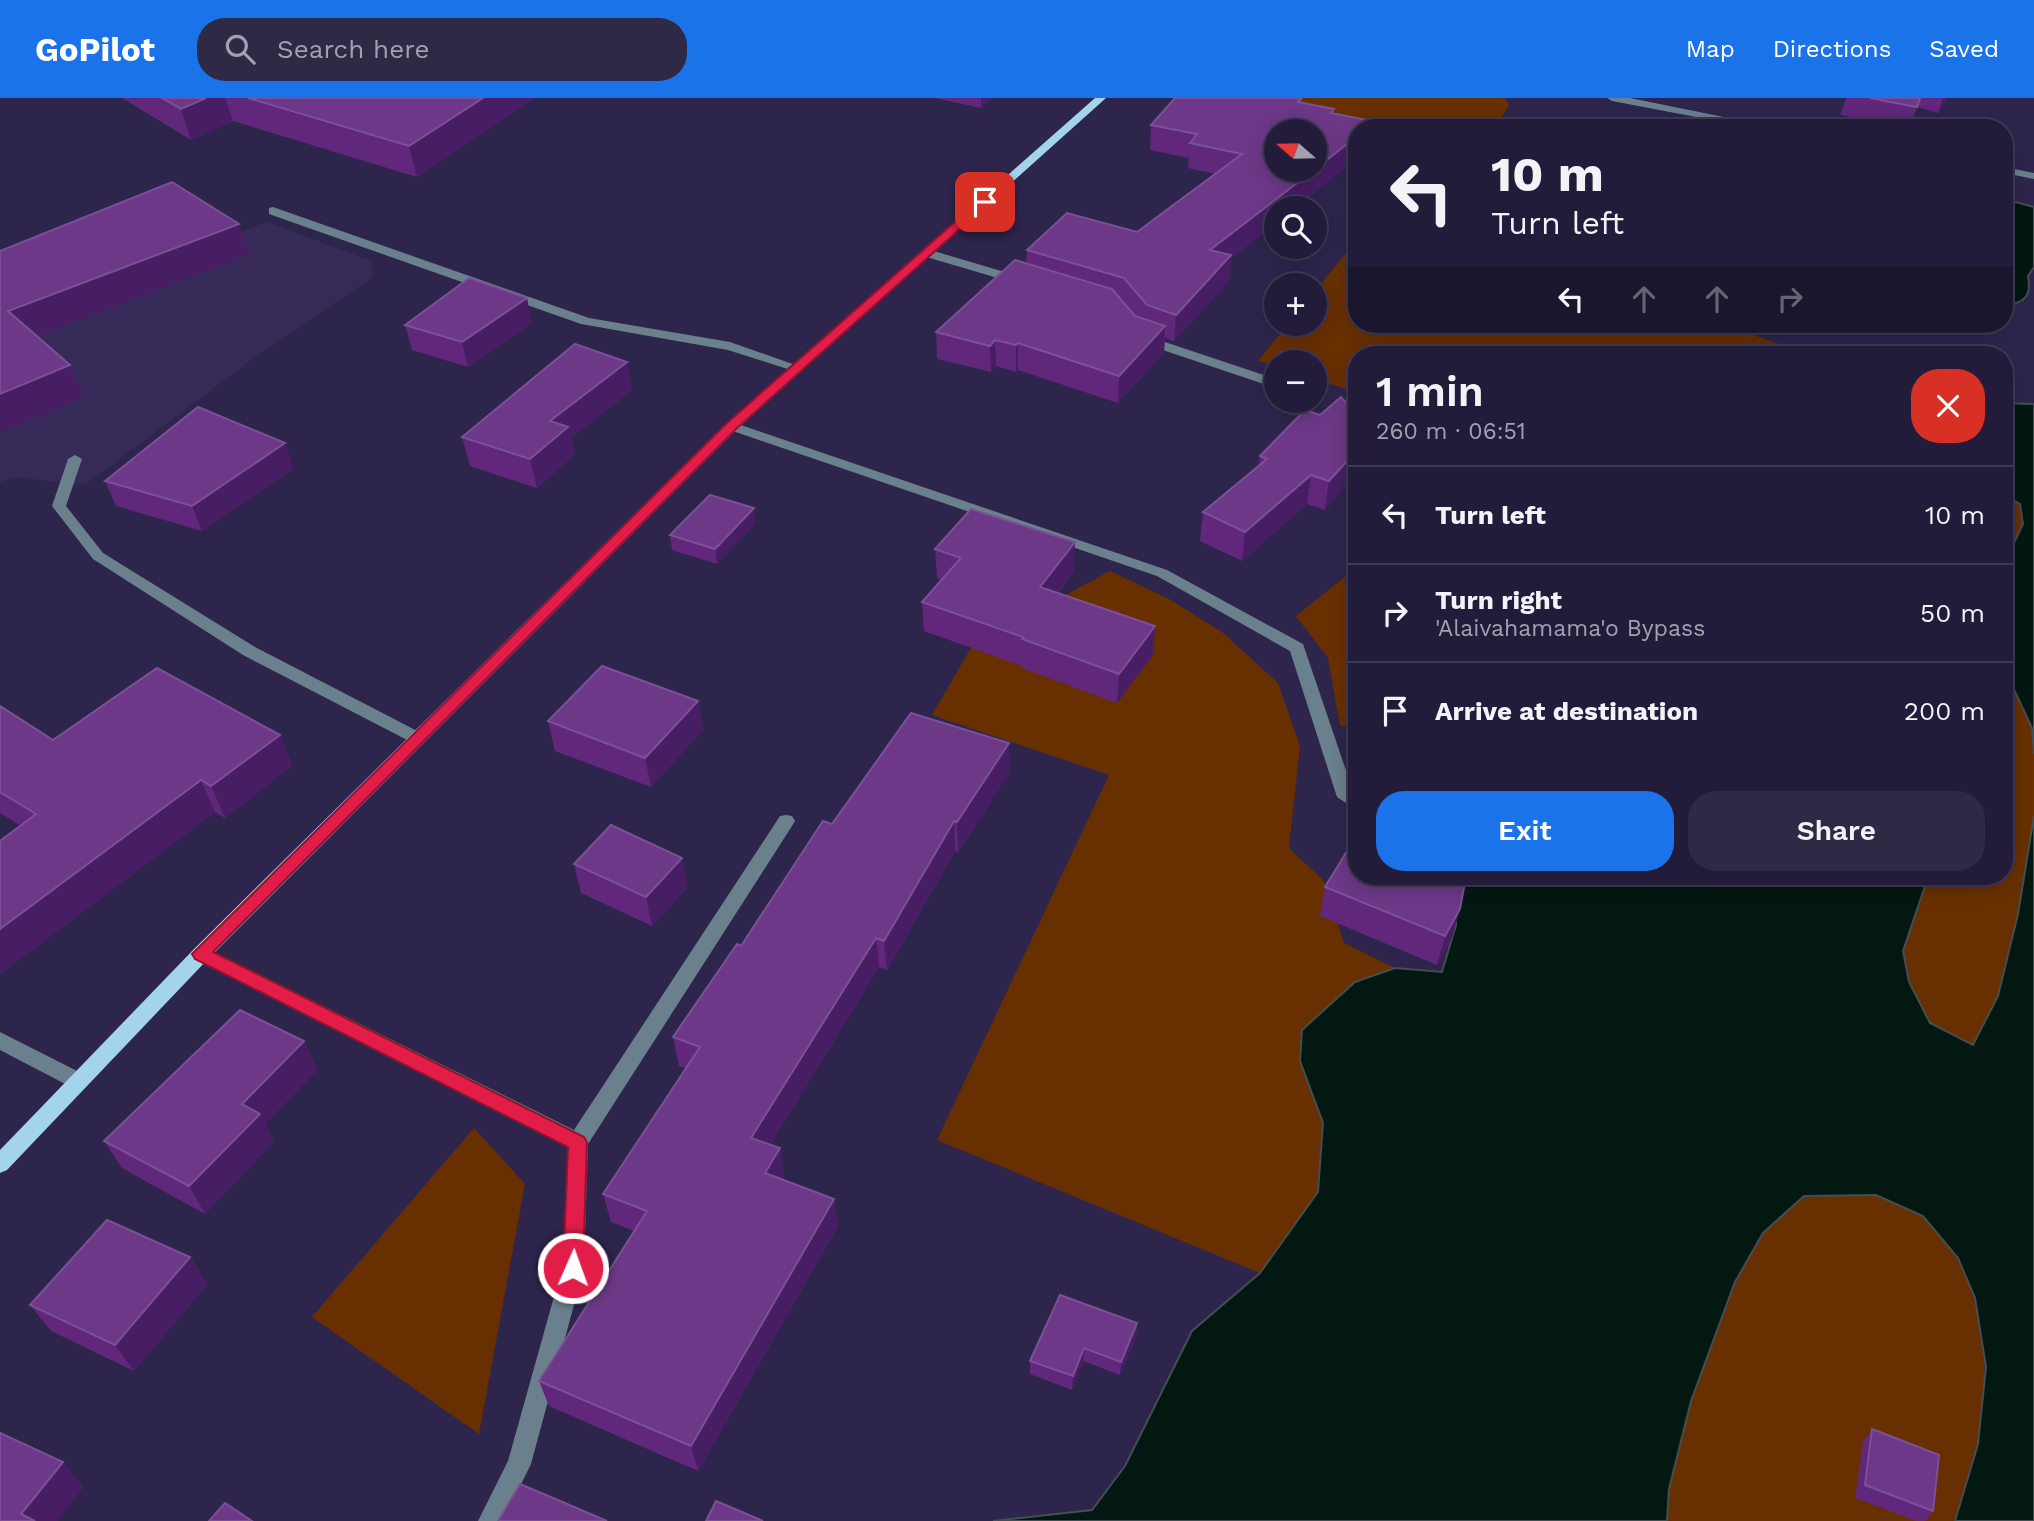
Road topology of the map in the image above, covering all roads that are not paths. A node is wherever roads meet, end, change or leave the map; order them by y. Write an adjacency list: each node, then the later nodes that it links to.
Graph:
1 (1101, 98): 7 (main road)
2 (1612, 98): 3 (street)
3 (1725, 119)
4 (2013, 172): 5 (street)
5 (2034, 176)
6 (273, 211): 10 (street)
7 (927, 253): 8 (street); 10 (main road)
8 (1028, 284)
9 (1132, 328): 11 (street)
10 (797, 368): 12 (main road)
11 (1264, 380)
12 (732, 426): 14 (main road); 15 (street)
13 (75, 458): 14 (street)
14 (417, 738): 17 (main road)
15 (1346, 797)
16 (786, 821): 20 (street)
17 (201, 954): 19 (main road); 20 (street)
18 (0, 1040): 19 (street)
19 (78, 1081): 21 (main road)
20 (578, 1142): 22 (street)
21 (0, 1164)
22 (490, 1521)

